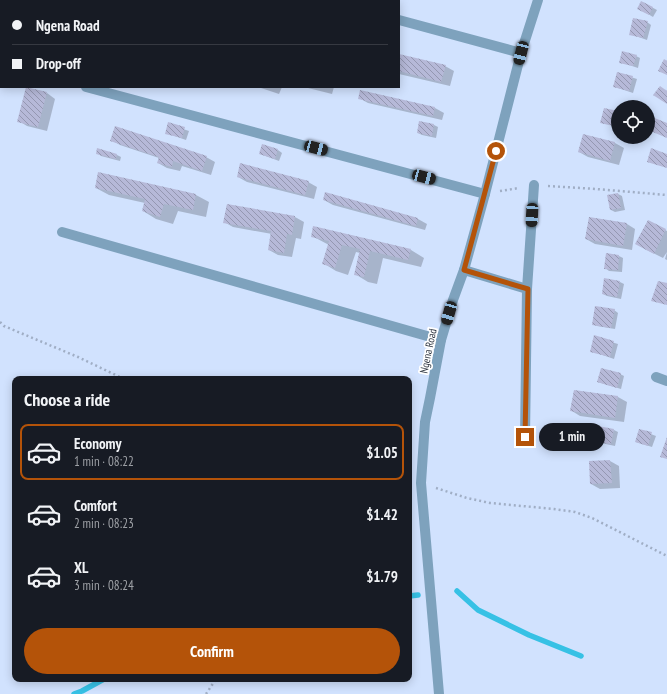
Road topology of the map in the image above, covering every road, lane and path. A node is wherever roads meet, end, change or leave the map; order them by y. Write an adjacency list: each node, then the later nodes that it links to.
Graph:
1 (538, 0): 3 (street, Ngena Road)
2 (400, 20): 3 (street)
3 (521, 53): 6 (street, Ngena Road)
4 (90, 88): 6 (street)
5 (534, 185): 6 (path); 7 (path); 10 (street)
6 (485, 194): 9 (street, Ngena Road)
7 (667, 195)
8 (62, 232): 12 (street)
9 (464, 270): 10 (street); 12 (street, Ngena Road)
10 (528, 289): 16 (street)
11 (0, 322): 13 (path)
12 (441, 340): 17 (street, Ngena Road)
13 (118, 376)
14 (656, 377): 15 (street)
15 (667, 381)
16 (525, 437)
17 (420, 483): 18 (path); 21 (street, Ngena Road)
18 (667, 556)
19 (214, 682): 20 (path)
20 (206, 694)
21 (439, 694)

